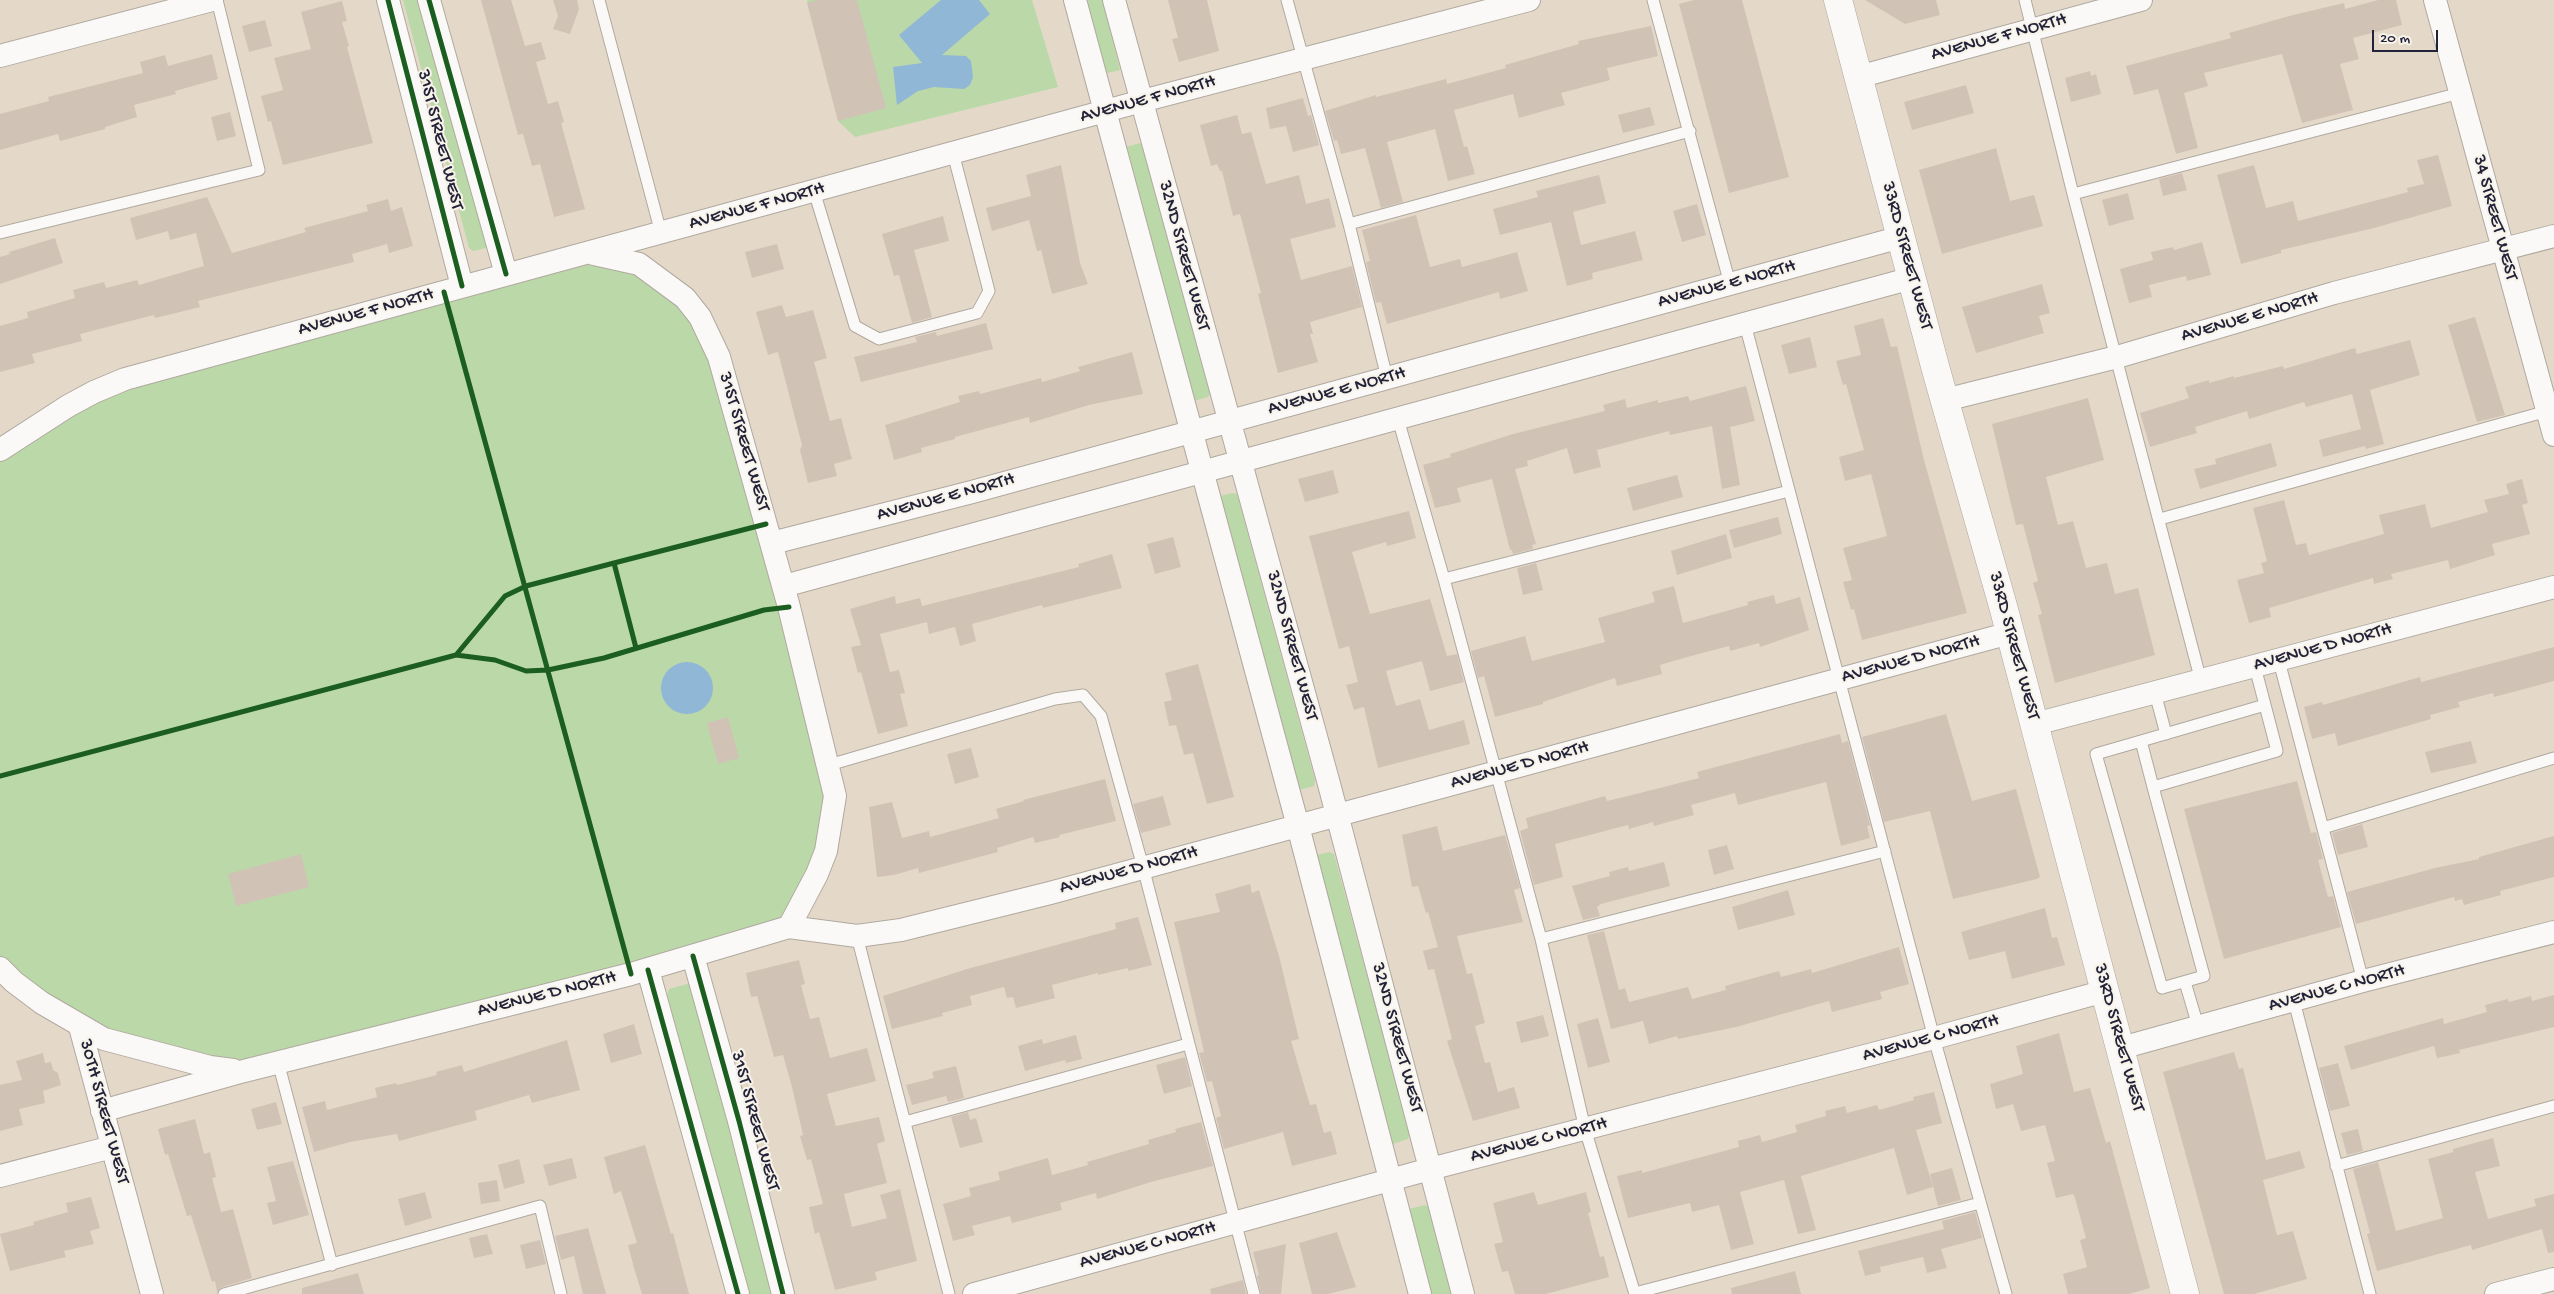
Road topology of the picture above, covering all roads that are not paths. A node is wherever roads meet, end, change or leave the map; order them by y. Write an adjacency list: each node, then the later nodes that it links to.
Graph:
1 (212, 0): 16 (street)
2 (217, 0): 27 (lane)
3 (388, 0): 36 (street, 31ST STREET WEST)
4 (429, 0): 33 (street, 31ST STREET WEST)
5 (598, 0): 28 (lane)
6 (1075, 0): 21 (street, 32ND STREET WEST)
7 (1114, 0): 20 (street, 32ND STREET WEST)
8 (1287, 0): 17 (lane)
9 (1529, 0): 17 (street, AVENUE F NORTH)
10 (1653, 0): 22 (lane)
11 (1838, 0): 18 (main road, 33RD STREET WEST)
12 (2025, 0): 15 (lane)
13 (2141, 0): 15 (street, AVENUE F NORTH)
14 (2435, 0): 19 (street, 34 STREET WEST)
15 (2032, 29): 18 (street, AVENUE F NORTH); 25 (lane)
16 (0, 56)
17 (1302, 60): 20 (street, AVENUE F NORTH); 26 (lane)
18 (1858, 77): 30 (main road, 33RD STREET WEST)
19 (2460, 93): 25 (lane); 31 (street, 34 STREET WEST)
20 (1142, 101): 21 (street, AVENUE F NORTH); 43 (street, 32ND STREET WEST)
21 (1106, 111): 23 (street, AVENUE F NORTH); 44 (street, 32ND STREET WEST)
22 (1690, 131): 26 (lane); 35 (lane)
23 (953, 153): 24 (street, AVENUE F NORTH); 24 (lane)
24 (814, 191): 28 (street, AVENUE F NORTH)
25 (2072, 194): 38 (lane)
26 (1349, 224): 39 (lane)
27 (0, 233)
28 (661, 233): 32 (street, AVENUE F NORTH)
29 (2554, 236): 31 (street, AVENUE E NORTH)
30 (1901, 237): 34 (main road, 33RD STREET WEST); 35 (street, AVENUE E NORTH)
31 (2503, 250): 38 (street, AVENUE E NORTH); 41 (street, 34 STREET WEST)
32 (588, 253): 33 (street, AVENUE F NORTH); 51 (street, 31ST STREET WEST)
33 (506, 274): 36 (street, AVENUE F NORTH)
34 (1912, 278): 37 (street); 40 (main road, 33RD STREET WEST)
35 (1730, 284): 39 (street, AVENUE E NORTH)
36 (462, 286): 46 (street, AVENUE F NORTH)
37 (1745, 324): 42 (street); 49 (lane)
38 (2117, 357): 40 (street, AVENUE E NORTH); 50 (lane)
39 (1387, 378): 43 (street, AVENUE E NORTH)
40 (1945, 400): 55 (main road, 33RD STREET WEST)
41 (2551, 410): 45 (street, 34 STREET WEST); 50 (lane)
42 (1398, 419): 47 (street); 52 (lane)
43 (1228, 422): 44 (street, AVENUE E NORTH); 47 (street, 32ND STREET WEST)
44 (1191, 432): 48 (street, 32ND STREET WEST); 51 (street, AVENUE E NORTH)
45 (2554, 435)
46 (0, 450)
47 (1239, 461): 48 (street); 69 (street, 32ND STREET WEST)
48 (1202, 471): 53 (street); 70 (street, 32ND STREET WEST)
49 (1789, 490): 52 (lane); 58 (lane)
50 (2160, 519): 59 (lane)
51 (772, 543): 53 (street, 31ST STREET WEST)
52 (1444, 579): 67 (lane)
53 (784, 586): 66 (street, 31ST STREET WEST)
54 (2554, 587): 56 (street, AVENUE D NORTH)
55 (2010, 633): 58 (street, AVENUE D NORTH); 62 (main road, 33RD STREET WEST)
56 (2279, 660): 57 (street, AVENUE D NORTH); 71 (lane)
57 (2255, 666): 59 (street, AVENUE D NORTH); 61 (lane)
58 (1840, 680): 67 (street, AVENUE D NORTH); 72 (lane)
59 (2201, 681): 60 (street, AVENUE D NORTH)
60 (2155, 693): 62 (street, AVENUE D NORTH); 63 (lane)
61 (2265, 705): 63 (lane); 68 (lane)
62 (2035, 724): 83 (main road, 33RD STREET WEST)
63 (2166, 734): 64 (lane)
64 (2141, 741): 68 (lane); 82 (lane)
65 (2554, 758): 71 (lane)
66 (829, 765): 73 (lane); 74 (street, 31ST STREET WEST)
67 (1495, 773): 69 (street, AVENUE D NORTH); 77 (lane)
68 (2153, 787): 82 (lane)
69 (1337, 814): 70 (street, AVENUE D NORTH); 98 (street, 32ND STREET WEST)
70 (1298, 826): 73 (street, AVENUE D NORTH); 100 (street, 32ND STREET WEST)
71 (2323, 828): 81 (lane)
72 (1885, 851): 77 (lane); 87 (lane)
73 (1143, 867): 76 (street, AVENUE D NORTH); 88 (lane)
74 (789, 927): 76 (street, AVENUE D NORTH); 78 (street, AVENUE D NORTH)
75 (2554, 932): 81 (street, AVENUE C NORTH)
76 (857, 936): 94 (lane)
77 (1541, 939): 95 (lane)
78 (693, 956): 79 (street, AVENUE D NORTH); 110 (street, 31ST STREET WEST)
79 (648, 970): 90 (street, AVENUE D NORTH); 109 (street)
80 (5, 978): 86 (street, 30TH STREET WEST)
81 (2363, 981): 84 (street, AVENUE C NORTH)
82 (2185, 982): 85 (lane)
83 (2105, 991): 87 (street, AVENUE C NORTH); 89 (main road, 33RD STREET WEST)
84 (2294, 1001): 85 (street, AVENUE C NORTH); 97 (lane)
85 (2198, 1026): 89 (street, AVENUE C NORTH)
86 (80, 1027): 91 (street, AVENUE D NORTH); 93 (street, 30TH STREET WEST)
87 (1934, 1038): 95 (street, AVENUE C NORTH); 101 (lane)
88 (1188, 1044): 94 (lane); 102 (lane)
89 (2120, 1048): 117 (main road, 33RD STREET WEST)
90 (278, 1062): 91 (street, AVENUE D NORTH); 103 (lane)
91 (244, 1070): 93 (street, AVENUE D NORTH)
92 (2554, 1106): 97 (lane)
93 (102, 1111): 96 (street, 30TH STREET WEST)
94 (906, 1122): 111 (lane)
95 (1585, 1129): 98 (street, AVENUE C NORTH); 105 (lane)
96 (112, 1146): 99 (street); 106 (street, 30TH STREET WEST)
97 (2336, 1166): 118 (lane)
98 (1430, 1169): 100 (street, AVENUE C NORTH); 115 (street, 32ND STREET WEST)
99 (0, 1176)
100 (1389, 1181): 102 (street, AVENUE C NORTH); 114 (street, 32ND STREET WEST)
101 (1980, 1202): 105 (lane); 116 (lane)
102 (1235, 1223): 112 (street, AVENUE C NORTH); 113 (lane)
103 (332, 1265): 107 (lane); 108 (lane)
104 (2554, 1279): 119 (street)
105 (1635, 1293)
106 (152, 1294)
107 (224, 1294)
108 (561, 1294)
109 (738, 1294)
110 (783, 1294)
111 (949, 1294)
112 (974, 1294)
113 (1254, 1294)
114 (1420, 1294)
115 (1463, 1294)
116 (2006, 1294)
117 (2186, 1294)
118 (2370, 1294)
119 (2496, 1294)

